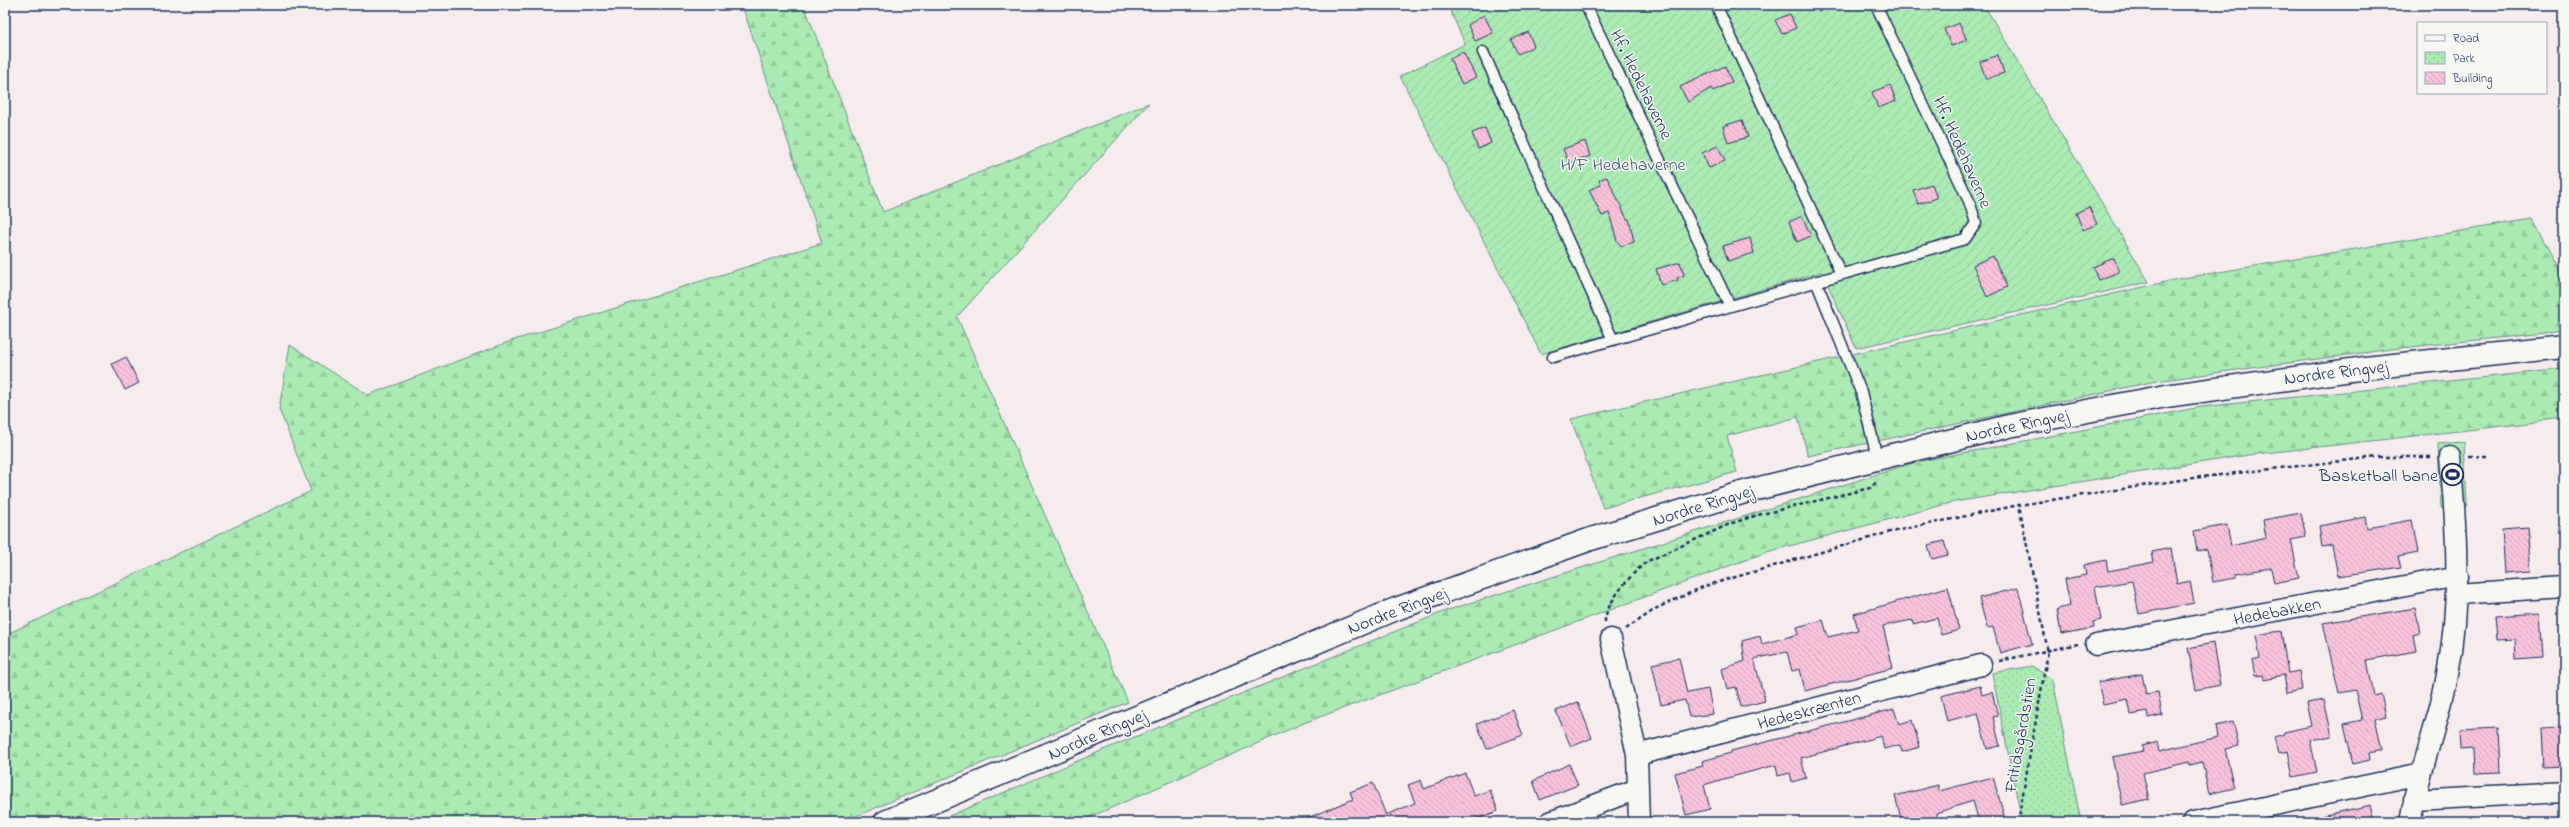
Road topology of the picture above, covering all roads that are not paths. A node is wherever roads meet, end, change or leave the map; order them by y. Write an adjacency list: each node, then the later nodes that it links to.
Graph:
1 (1716, 5): 5 (lane)
2 (1876, 5): 5 (lane, Hf. Hedehaverne)
3 (1586, 6): 7 (lane, Hf. Hedehaverne)
4 (1483, 52): 8 (lane)
5 (1841, 274): 6 (lane, Hf. Hedehaverne)
6 (1816, 282): 7 (lane, Hf. Hedehaverne); 11 (lane)
7 (1730, 306): 8 (lane, Hf. Hedehaverne)
8 (1613, 340): 10 (lane, Hf. Hedehaverne)
9 (2564, 347): 11 (main road, Nordre Ringvej)
10 (1553, 357)
11 (1877, 457): 23 (main road, Nordre Ringvej)
12 (2450, 457): 13 (street)
13 (2458, 585): 14 (street, Hedebakken); 16 (street, Hedebakken); 19 (street)
14 (2564, 587)
15 (1610, 639): 18 (street)
16 (2096, 645)
17 (1981, 665): 18 (street, Hedeskrænten)
18 (1637, 755): 20 (street)
19 (2421, 774): 22 (street); 26 (street)
20 (1637, 789): 24 (street); 25 (street)
21 (2564, 792): 22 (street)
22 (2414, 800): 27 (street)
23 (885, 822)
24 (1550, 822)
25 (1639, 822)
26 (2193, 822)
27 (2410, 822)

